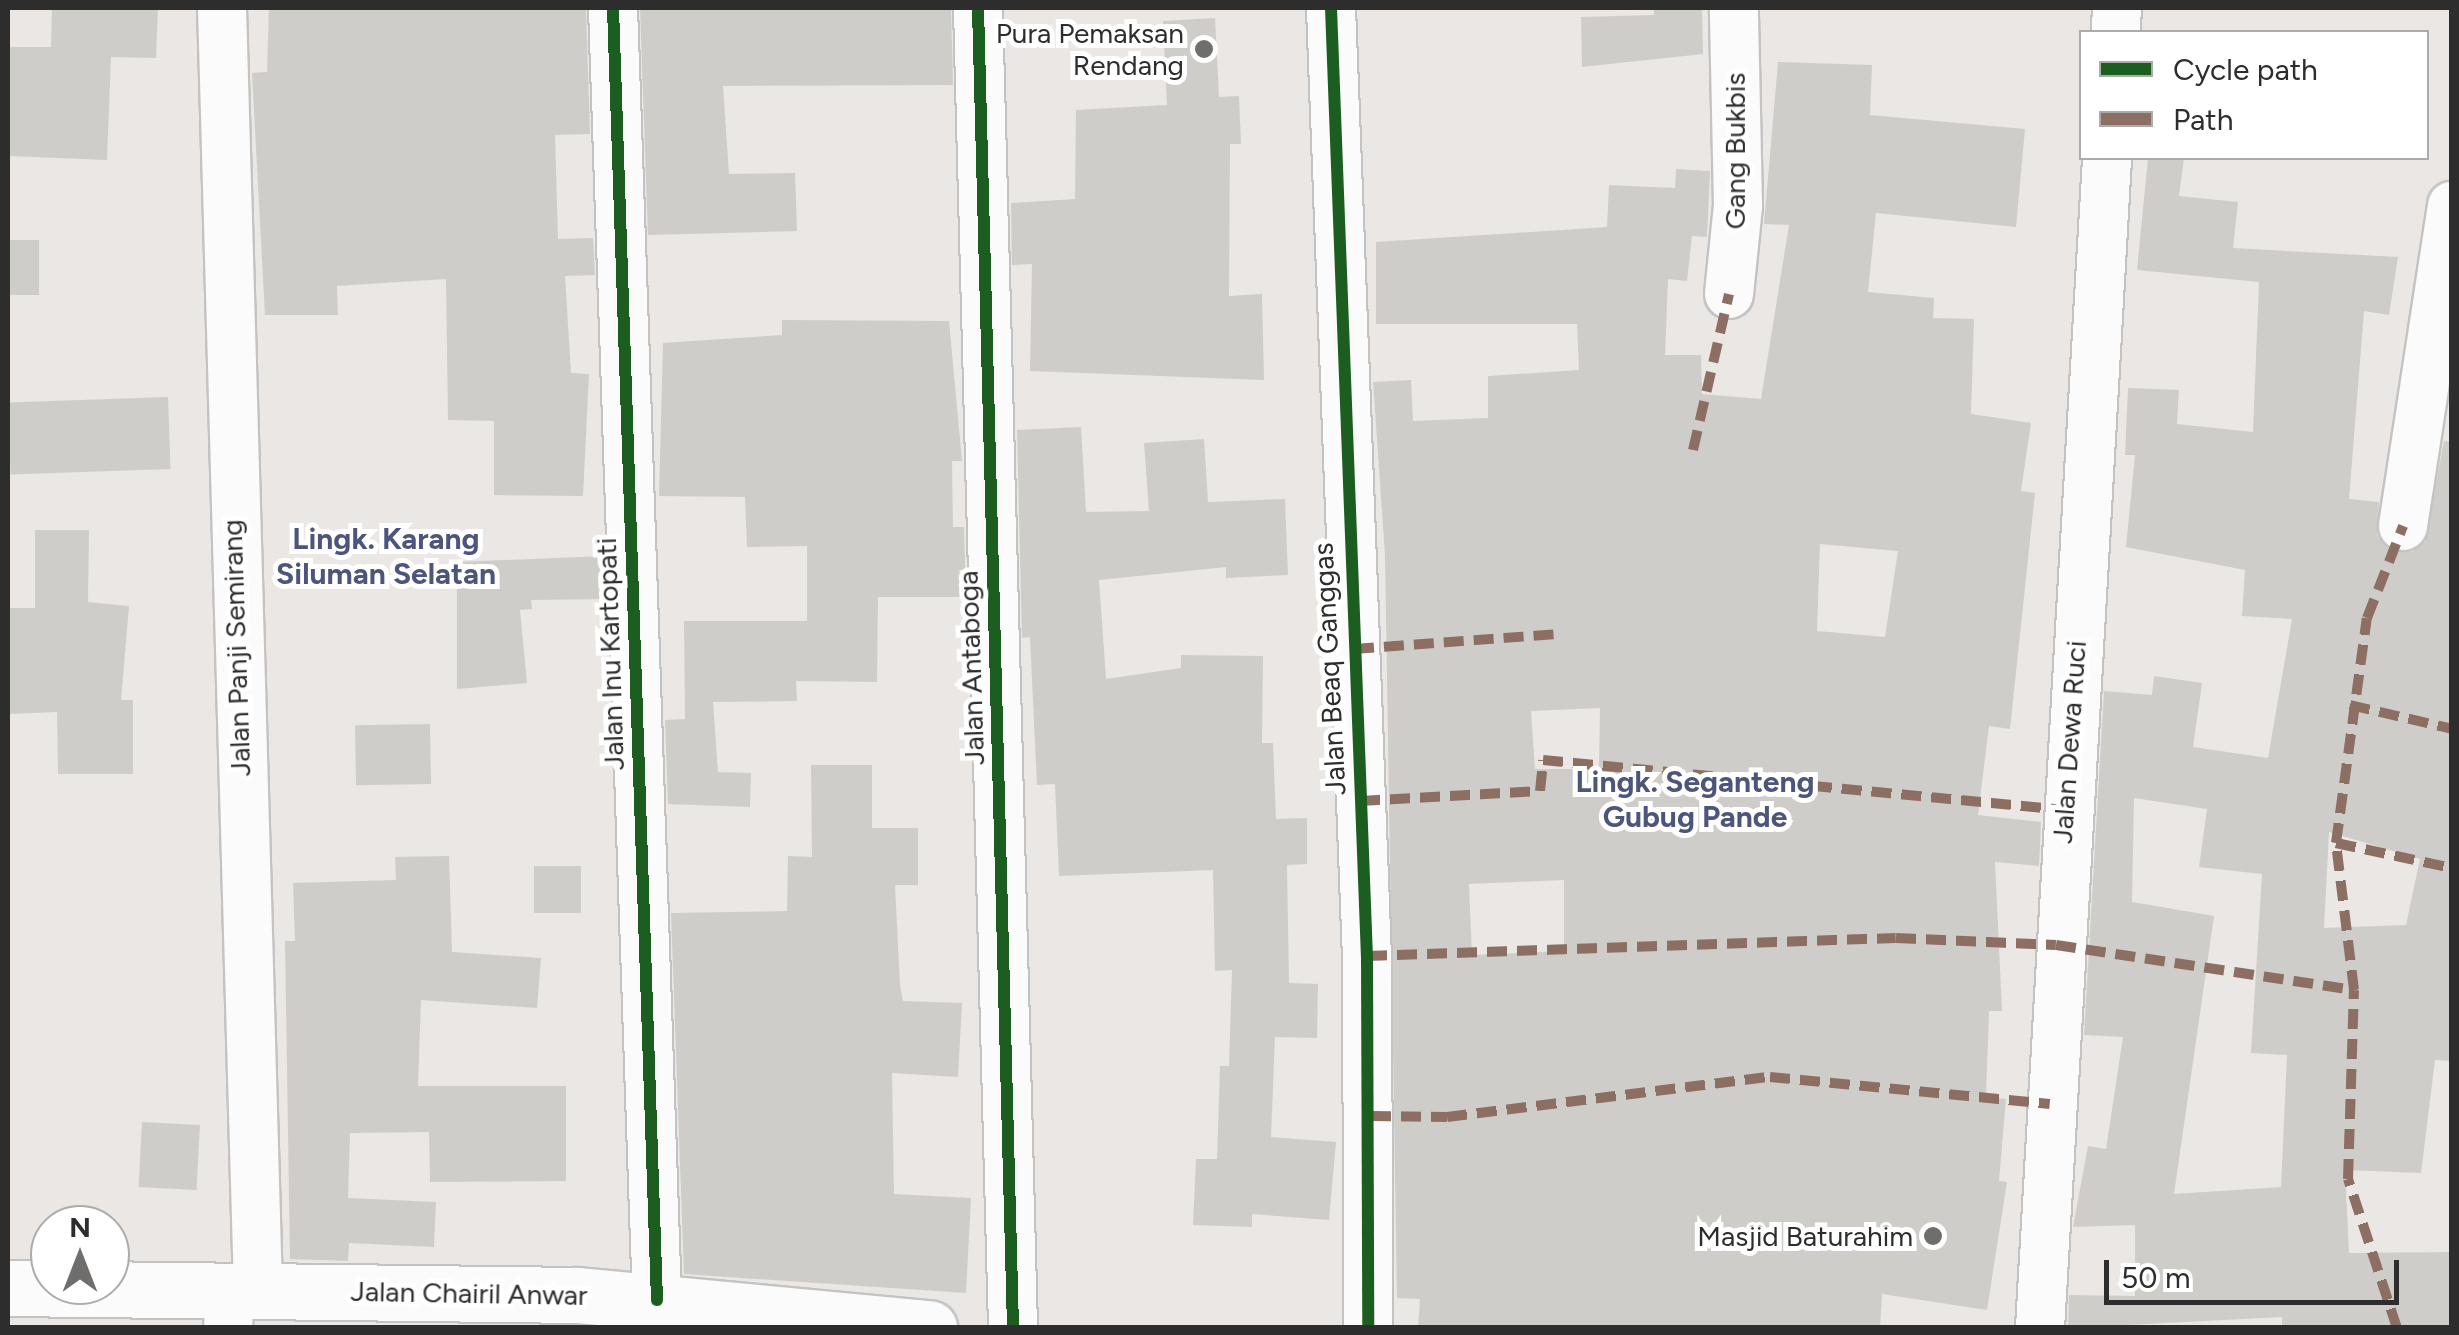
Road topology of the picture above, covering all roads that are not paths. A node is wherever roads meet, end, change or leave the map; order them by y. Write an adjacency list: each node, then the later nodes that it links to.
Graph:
1 (222, 8): 12 (street, Jalan Panji Semirang)
2 (613, 8): 11 (street, Jalan Inu Kartopati)
3 (978, 8): 15 (street, Jalan Antaboga)
4 (1331, 8): 16 (street, Jalan Beaq Ganggas)
5 (1734, 8): 8 (street, Gang Bukbis)
6 (2108, 160): 17 (street, Jalan Dewa Ruci)
7 (2452, 206): 9 (street)
8 (1729, 294)
9 (2403, 526)
10 (8, 1288): 12 (street, Jalan Chairil Anwar)
11 (657, 1300): 13 (street, Jalan Chairil Anwar); 14 (street, Jalan Chairil Anwar)
12 (239, 1302): 13 (street, Jalan Chairil Anwar)
13 (578, 1311)
14 (929, 1328)
15 (1013, 1328)
16 (1368, 1328)
17 (2040, 1328)

